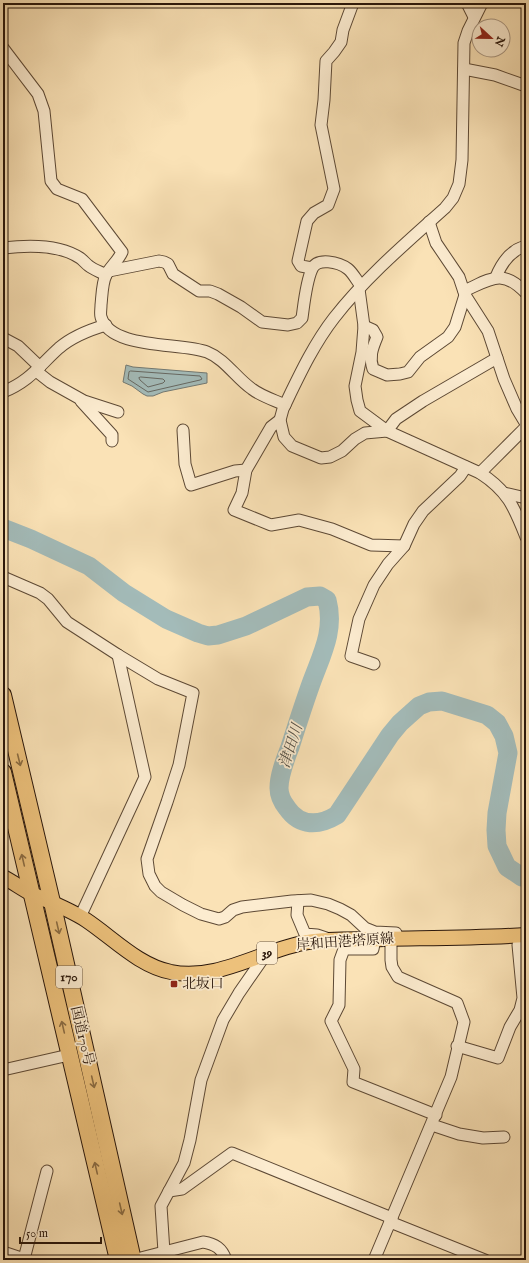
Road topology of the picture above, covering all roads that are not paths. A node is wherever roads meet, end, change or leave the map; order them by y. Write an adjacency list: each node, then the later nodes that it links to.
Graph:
1 (353, 3): 11 (street)
2 (467, 3): 4 (street)
3 (482, 3): 4 (street)
4 (474, 17): 6 (street)
5 (3, 48): 12 (street)
6 (464, 69): 7 (street); 8 (street)
7 (526, 86)
8 (429, 222): 14 (street); 15 (street)
9 (526, 245): 13 (street)
10 (3, 248): 12 (street)
11 (312, 268): 12 (street); 14 (street)
12 (108, 273): 17 (street)
13 (496, 278): 15 (street); 16 (street)
14 (360, 288): 18 (street); 24 (street)
15 (464, 293): 18 (street); 20 (street)
16 (526, 293)
17 (106, 325): 21 (street); 24 (street)
18 (364, 326): 30 (street)
19 (3, 338): 21 (street)
20 (497, 358): 27 (street); 30 (street)
21 (38, 369): 22 (street); 23 (street)
22 (3, 392)
23 (78, 397): 25 (street); 31 (street)
24 (284, 405): 26 (street)
25 (118, 412)
26 (280, 420): 30 (street); 33 (street)
27 (526, 424)
28 (526, 427): 34 (street)
29 (183, 430): 33 (street)
30 (387, 431): 32 (street)
31 (112, 441)
32 (466, 467): 34 (street); 38 (street)
33 (246, 470): 38 (street)
34 (480, 473): 35 (street)
35 (504, 493): 36 (street); 37 (street)
36 (526, 498)
37 (526, 537)
38 (404, 546): 41 (street)
39 (3, 577): 40 (street)
40 (118, 655): 46 (street); 48 (street)
41 (374, 664)
42 (3, 695): 47 (highway, 国道170号 / 170, one-way to 47)
43 (3, 772): 45 (highway, 国道170号 / 170, one-way to 43)
44 (3, 877): 45 (main road, 岸和田港塔原線 / 39)
45 (31, 893): 47 (main road, 岸和田港塔原線 / 39); 58 (highway, 国道170号 / 170, one-way to 45)
46 (298, 901): 52 (street); 53 (street)
47 (52, 902): 48 (main road, 岸和田港塔原線 / 39); 69 (highway, 国道170号 / 170, one-way to 69)
48 (80, 917): 55 (main road, 岸和田港塔原線 / 39)
49 (526, 936): 52 (main road, 岸和田港塔原線 / 39)
50 (375, 939): 51 (main road, 岸和田港塔原線 / 39); 53 (main road, 岸和田港塔原線 / 39); 60 (street)
51 (391, 939): 52 (main road, 岸和田港塔原線 / 39); 57 (street)
52 (413, 939)
53 (328, 941): 55 (main road, 岸和田港塔原線 / 39)
54 (526, 944): 56 (street)
55 (266, 954): 63 (street)
56 (523, 1011): 57 (street)
57 (458, 1046): 60 (street)
58 (69, 1055): 59 (street); 68 (highway, 国道170号 / 170, one-way to 58)
59 (3, 1070)
60 (434, 1120): 61 (street); 64 (street)
61 (504, 1137)
62 (47, 1171): 67 (street)
63 (169, 1191): 64 (street); 66 (street)
64 (391, 1220): 71 (street); 72 (street)
65 (3, 1252): 67 (street)
66 (164, 1252): 69 (street); 70 (street)
67 (26, 1259)
68 (118, 1260)
69 (133, 1260)
70 (226, 1260)
71 (374, 1260)
72 (485, 1260)

